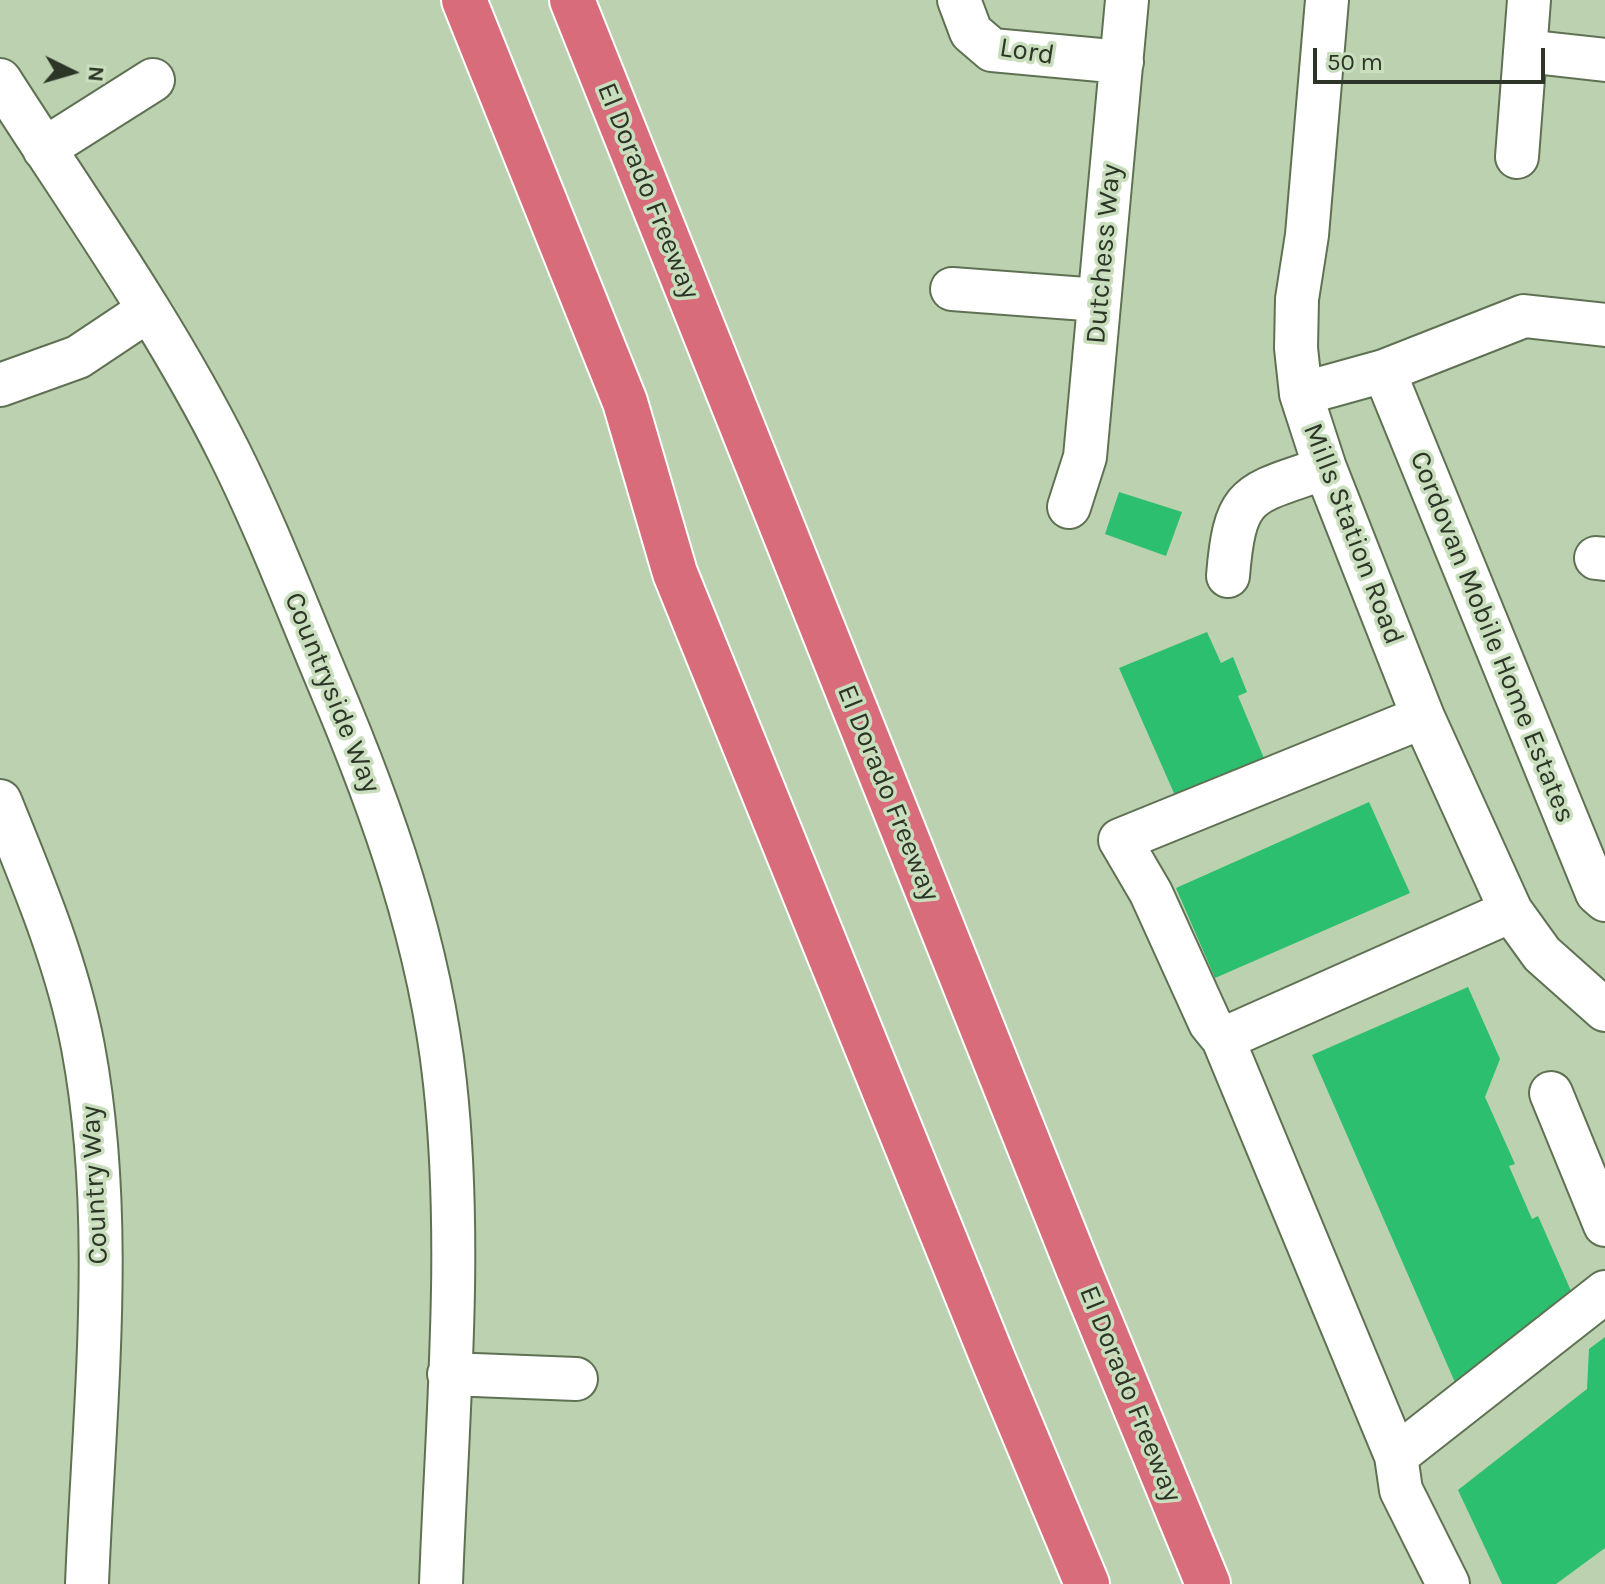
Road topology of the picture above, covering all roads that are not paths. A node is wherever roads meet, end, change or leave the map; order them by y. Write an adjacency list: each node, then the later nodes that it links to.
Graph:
1 (464, 0): 40 (highway)
2 (572, 0): 33 (highway, El Dorado Freeway)
3 (959, 0): 9 (street, Lord)
4 (1127, 0): 9 (street, Dutchess Way)
5 (1327, 0): 20 (street, Mills Station Road)
6 (1529, 0): 7 (street)
7 (1525, 51): 8 (street); 13 (street)
8 (1605, 60)
9 (1122, 62): 15 (street, Dutchess Way)
10 (0, 80): 12 (street, Countryside Way)
11 (153, 80): 12 (street)
12 (44, 149): 16 (street, Countryside Way)
13 (1517, 157)
14 (952, 289): 15 (street)
15 (1099, 300): 22 (street, Dutchess Way)
16 (147, 311): 19 (street); 35 (street, Countryside Way)
17 (1605, 325): 18 (street)
18 (1384, 371): 20 (street); 27 (street, Cordovan Mobile Home Estates)
19 (0, 385)
20 (1301, 394): 21 (street, Mills Station Road)
21 (1325, 468): 23 (street); 24 (street, Mills Station Road)
22 (1069, 507)
23 (1228, 576)
24 (1423, 717): 28 (street, Mills Station Road); 30 (street)
25 (0, 801): 26 (street, Country Way)
26 (14, 875): 38 (street, Country Way)
27 (1605, 900)
28 (1511, 911): 29 (street, Mills Station Road); 30 (street)
29 (1605, 1010)
30 (1223, 1039): 37 (street)
31 (1551, 1093): 32 (street)
32 (1605, 1225)
33 (1078, 1268): 41 (highway, El Dorado Freeway); 42 (highway)
34 (1605, 1292): 37 (street)
35 (449, 1374): 36 (street); 39 (street, Countryside Way)
36 (576, 1379)
37 (1396, 1456): 43 (street)
38 (87, 1584)
39 (441, 1584)
40 (1087, 1584)
41 (1208, 1584)
42 (1230, 1584)
43 (1448, 1584)

